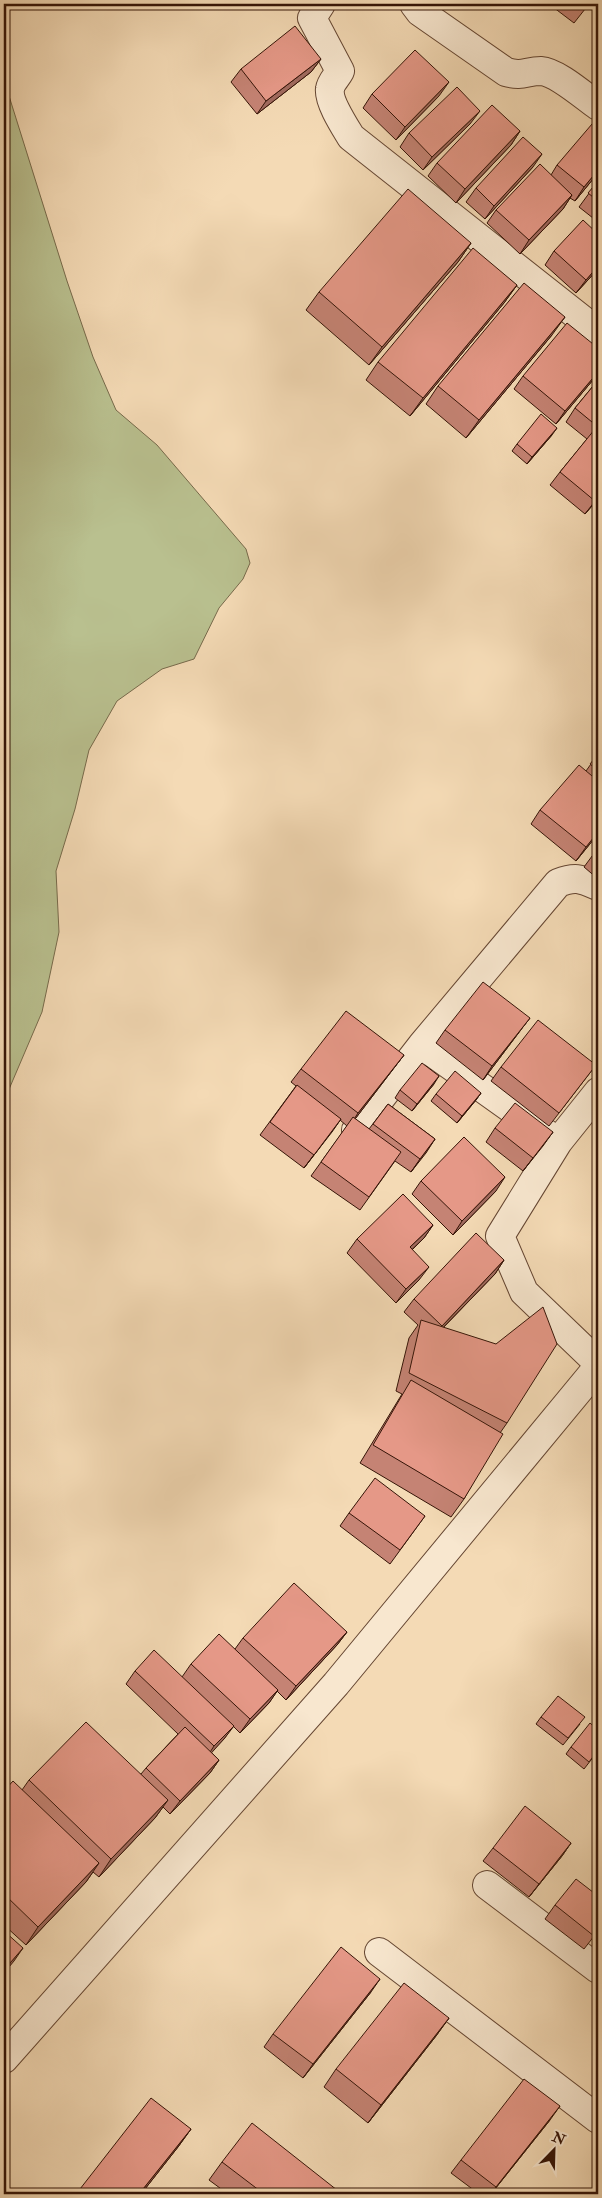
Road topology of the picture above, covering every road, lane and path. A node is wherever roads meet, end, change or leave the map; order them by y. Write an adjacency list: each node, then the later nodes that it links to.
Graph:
1 (322, 4): 4 (street)
2 (414, 4): 3 (street)
3 (598, 106)
4 (598, 332)
5 (598, 886): 6 (street)
6 (422, 1045): 8 (street); 9 (street)
7 (598, 1092): 9 (street)
8 (356, 1130)
9 (558, 1142): 10 (street)
10 (598, 1363)
11 (598, 1367): 15 (street)
12 (487, 1885): 14 (street)
13 (379, 1952): 16 (street)
14 (598, 1969)
15 (4, 2059)
16 (598, 2118)

